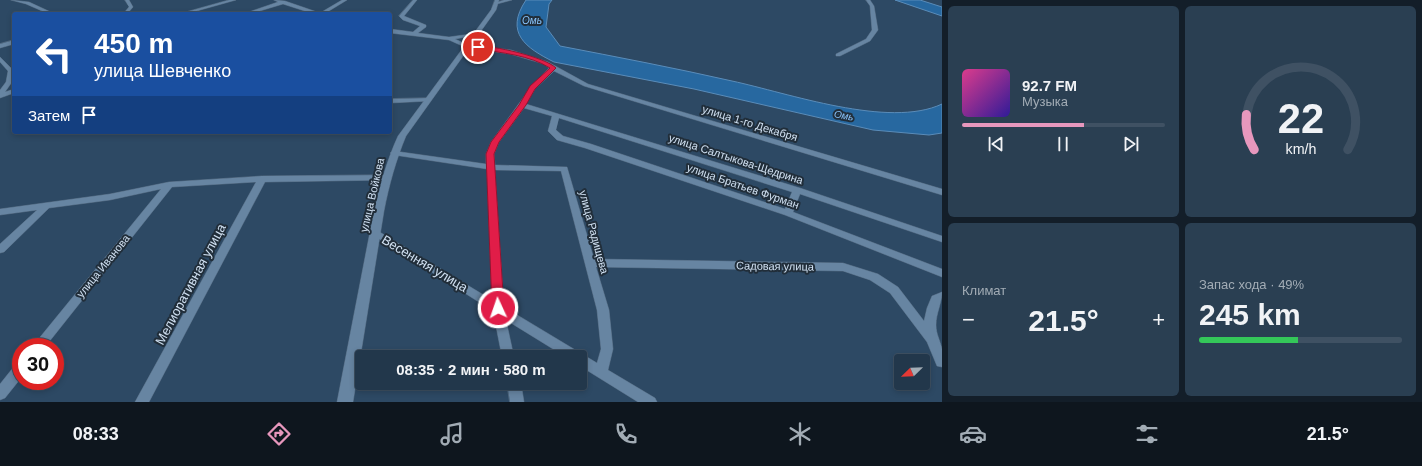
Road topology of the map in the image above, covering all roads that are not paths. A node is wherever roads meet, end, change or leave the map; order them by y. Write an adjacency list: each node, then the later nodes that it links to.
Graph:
1 (13, 0): 11 (street)
2 (127, 0): 12 (street)
3 (234, 0): 13 (street)
4 (276, 0): 10 (street)
5 (345, 0): 16 (street)
6 (415, 0): 18 (street)
7 (510, 0): 9 (street)
8 (868, 0): 24 (street)
9 (497, 1): 19 (main road, улица Войкова)
10 (283, 2): 14 (street); 15 (street)
11 (48, 12)
12 (127, 12)
13 (189, 12)
14 (251, 12)
15 (314, 12)
16 (324, 12)
17 (392, 31): 18 (street)
18 (414, 34): 20 (street)
19 (476, 34): 20 (street); 23 (main road, улица Войкова)
20 (450, 39): 23 (street, улица 1-го Декабря)
21 (12, 43): 22 (street)
22 (0, 46)
23 (467, 46): 26 (street, улица 1-го Декабря); 29 (main road, улица Войкова)
24 (838, 56)
25 (5, 61): 28 (street)
26 (553, 68): 31 (street); 39 (street, улица 1-го Декабря)
27 (12, 92): 28 (street)
28 (0, 95)
29 (428, 100): 30 (street); 33 (main road, улица Войкова)
30 (392, 101)
31 (522, 105): 32 (street, улица Салтыкова-Щедрина); 34 (street)
32 (556, 115): 38 (street, улица Салтыкова-Щедрина); 42 (street, улица Братьев Фурман)
33 (394, 153): 34 (street); 35 (main road, улица Войкова)
34 (491, 167): 46 (street, улица Радищева); 49 (street)
35 (386, 178): 36 (street); 43 (main road, улица Войкова)
36 (262, 179): 37 (street); 60 (street, Мелиоративная улица)
37 (169, 185): 40 (street); 50 (street, улица Иванова)
38 (797, 190): 42 (street); 44 (street, улица Салтыкова-Щедрина)
39 (942, 192)
40 (47, 206): 41 (street); 45 (street)
41 (0, 212)
42 (788, 213): 47 (street, улица Братьев Фурман)
43 (375, 233): 49 (street, Весенняя улица); 61 (main road, улица Войкова)
44 (942, 239)
45 (0, 250)
46 (590, 263): 51 (street, Садовая улица); 56 (street, улица Радищева)
47 (942, 273)
48 (942, 296): 51 (street)
49 (498, 308): 52 (street); 53 (street, Весенняя улица)
50 (45, 338)
51 (930, 338): 54 (street, Садовая улица)
52 (507, 350)
53 (565, 350)
54 (942, 362)
55 (587, 364): 56 (street)
56 (601, 373): 63 (street)
57 (12, 379): 59 (street)
58 (515, 390): 62 (street)
59 (0, 394)
60 (142, 402)
61 (345, 402)
62 (517, 402)
63 (650, 402)

